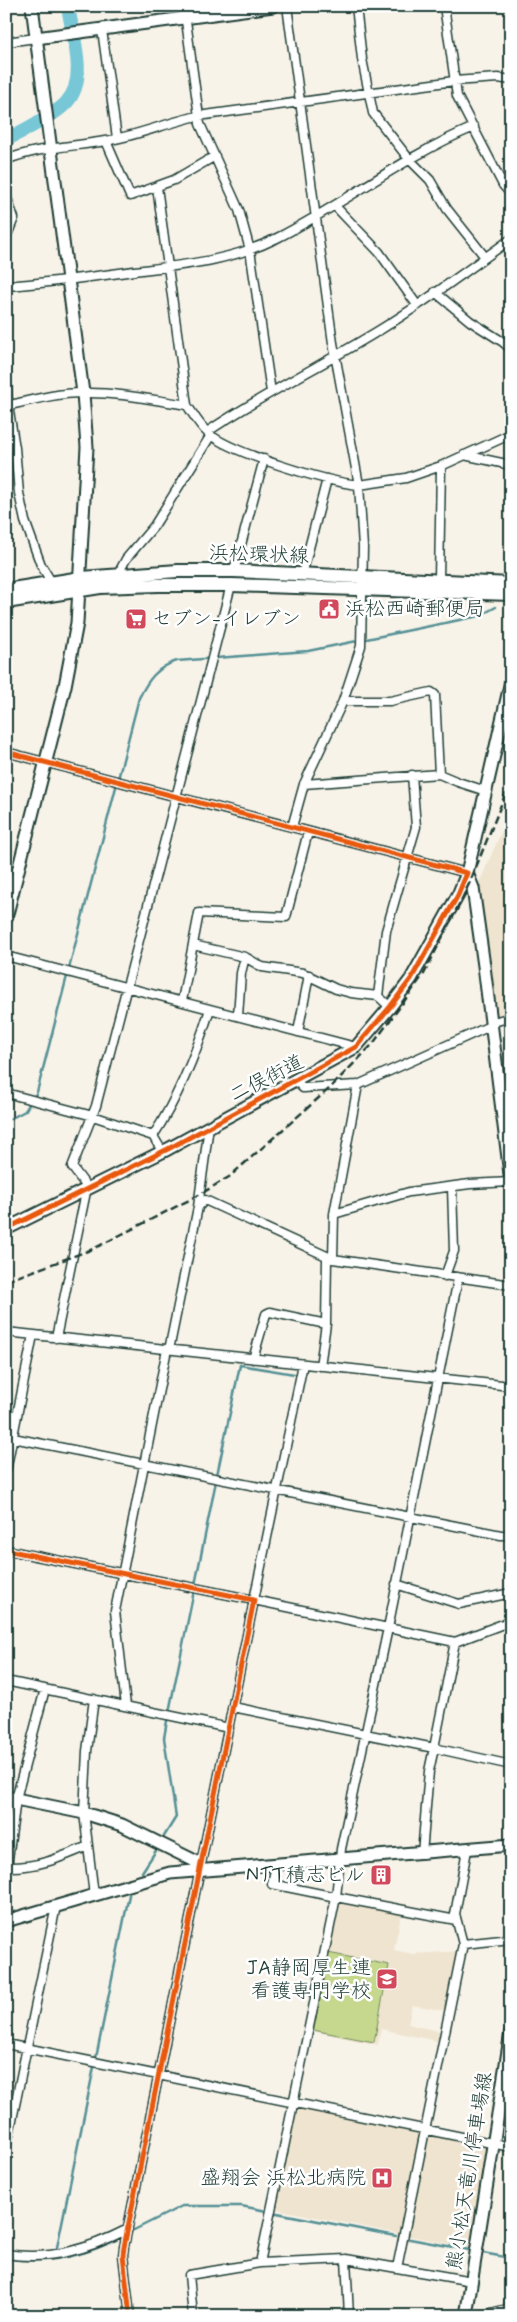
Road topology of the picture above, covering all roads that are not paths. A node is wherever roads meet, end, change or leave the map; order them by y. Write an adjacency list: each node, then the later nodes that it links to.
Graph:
1 (32, 6): 9 (street)
2 (184, 6): 7 (street)
3 (273, 6): 7 (street)
4 (287, 6): 14 (street)
5 (356, 6): 13 (street)
6 (444, 6): 12 (street)
7 (186, 19): 8 (street); 15 (street)
8 (102, 30): 9 (street); 17 (street)
9 (36, 38): 10 (street); 19 (street)
10 (6, 42)
11 (511, 80): 12 (street)
12 (454, 81): 13 (street); 16 (street)
13 (368, 94): 14 (street); 21 (street)
14 (299, 102): 15 (street); 29 (street)
15 (198, 116): 17 (street); 20 (street)
16 (474, 127): 21 (street); 24 (street)
17 (117, 138): 18 (street)
18 (106, 141): 19 (street); 25 (street)
19 (51, 148): 22 (street); 35 (street)
20 (215, 156): 25 (street); 32 (street)
21 (409, 159): 28 (street); 33 (street)
22 (6, 160)
23 (511, 173): 24 (street)
24 (504, 185): 26 (street)
25 (157, 187): 34 (street)
26 (511, 194)
27 (6, 195): 30 (street)
28 (335, 206): 29 (street); 38 (street)
29 (315, 217): 32 (street); 41 (street)
30 (6, 238)
31 (511, 240): 33 (street)
32 (250, 250): 34 (street); 43 (street)
33 (485, 257): 37 (street)
34 (168, 267): 35 (street); 45 (street)
35 (69, 280): 36 (street); 44 (street)
36 (6, 286)
37 (436, 292): 38 (street); 39 (street)
38 (417, 305): 41 (street)
39 (507, 341): 40 (street)
40 (511, 349)
41 (336, 356): 43 (street); 54 (street)
42 (6, 365): 46 (street)
43 (271, 392): 47 (street)
44 (84, 393): 45 (street); 46 (street); 63 (street)
45 (187, 405): 47 (street)
46 (7, 406): 59 (street)
47 (209, 434): 50 (street); 57 (street)
48 (511, 434): 49 (street)
49 (464, 455): 51 (street); 52 (street)
50 (264, 459): 53 (street); 55 (street)
51 (511, 465)
52 (440, 466): 54 (street); 58 (street)
53 (327, 479): 54 (street); 56 (street)
54 (359, 485): 61 (street)
55 (234, 571): 56 (main road, 浜松環状線); 57 (main road, 浜松環状線)
56 (302, 575): 61 (main road, 浜松環状線)
57 (118, 576): 63 (main road, 浜松環状線)
58 (439, 580): 61 (main road, 浜松環状線); 62 (main road, 浜松環状線)
59 (52, 583): 63 (main road, 浜松環状線); 64 (main road, 浜松環状線)
60 (231, 584): 61 (main road, 浜松環状線); 63 (main road, 浜松環状線); 75 (street)
61 (363, 584): 65 (main road, 浜松環状線); 68 (street)
62 (511, 584)
63 (81, 585): 66 (main road, 浜松環状線); 70 (street)
64 (6, 590)
65 (511, 594)
66 (6, 602)
67 (511, 681): 74 (street)
68 (343, 701): 71 (street); 73 (street)
69 (6, 752): 70 (street)
70 (46, 763): 75 (street); 80 (street)
71 (439, 774): 72 (street); 74 (street)
72 (412, 776): 73 (street); 78 (street)
73 (304, 784): 76 (street)
74 (486, 791): 79 (street)
75 (177, 797): 76 (street); 85 (street)
76 (292, 827): 77 (street)
77 (308, 832): 78 (street); 81 (street)
78 (408, 857): 79 (street); 86 (street)
79 (467, 873): 88 (street, 二俣街道); 92 (street)
80 (6, 918)
81 (193, 945): 83 (street); 87 (street)
82 (6, 956): 85 (street)
83 (245, 957): 84 (street); 90 (street)
84 (309, 975): 86 (street); 93 (street)
85 (128, 988): 87 (street); 98 (street)
86 (378, 996): 88 (street)
87 (182, 1001): 89 (street)
88 (390, 1008): 94 (street, 二俣街道)
89 (210, 1009): 90 (street); 100 (street)
90 (238, 1016): 93 (street)
91 (511, 1017): 92 (street)
92 (490, 1025): 96 (street); 102 (street)
93 (298, 1032): 94 (street)
94 (356, 1047): 95 (street, 二俣街道)
95 (296, 1081): 96 (street); 99 (street, 二俣街道)
96 (358, 1085): 106 (street)
97 (6, 1093): 98 (street)
98 (93, 1116): 100 (street); 104 (street)
99 (209, 1126): 101 (street, 二俣街道); 105 (street)
100 (153, 1136): 101 (street)
101 (162, 1151): 104 (street, 二俣街道)
102 (511, 1182): 103 (street)
103 (452, 1186): 106 (street); 109 (street)
104 (87, 1187): 107 (street, 二俣街道); 115 (street)
105 (198, 1207): 108 (street); 116 (street)
106 (334, 1214): 108 (street)
107 (6, 1229)
108 (330, 1258): 109 (street); 112 (street)
109 (445, 1276): 110 (street)
110 (458, 1278): 111 (street); 120 (street)
111 (511, 1285)
112 (326, 1324): 117 (street); 119 (street)
113 (6, 1332): 114 (street)
114 (33, 1335): 115 (street); 123 (street)
115 (56, 1338): 116 (street)
116 (168, 1350): 117 (street); 125 (street)
117 (253, 1359): 118 (street)
118 (303, 1364): 119 (street); 127 (street)
119 (320, 1366): 120 (street)
120 (437, 1383): 121 (street); 128 (street)
121 (511, 1386)
122 (6, 1425): 123 (street)
123 (14, 1428): 124 (street)
124 (13, 1438): 125 (street); 126 (street)
125 (144, 1464): 127 (street); 131 (street)
126 (6, 1471)
127 (277, 1490): 128 (street); 134 (street)
128 (409, 1517): 129 (street); 132 (street)
129 (511, 1535)
130 (6, 1550): 131 (street)
131 (122, 1574): 134 (street); 141 (street)
132 (396, 1584): 133 (street); 136 (street)
133 (511, 1593)
134 (254, 1600): 136 (street); 142 (street)
135 (511, 1621): 137 (street)
136 (388, 1628): 137 (street); 144 (street)
137 (455, 1642): 145 (street)
138 (6, 1681): 139 (street)
139 (45, 1690): 140 (street); 147 (street)
140 (94, 1699): 141 (street); 148 (street)
141 (126, 1706): 143 (street)
142 (233, 1707): 143 (street); 144 (street)
143 (229, 1728): 156 (street)
144 (366, 1734): 145 (street); 153 (street)
145 (434, 1748): 146 (street); 152 (street)
146 (511, 1765)
147 (11, 1798): 148 (street); 155 (street)
148 (84, 1813): 150 (street); 156 (street)
149 (511, 1845): 151 (street)
150 (88, 1846): 155 (street); 157 (street)
151 (467, 1850): 152 (street); 160 (street)
152 (422, 1854): 153 (street)
153 (341, 1860): 154 (street); 158 (street)
154 (276, 1865): 156 (street); 158 (street)
155 (7, 1867)
156 (201, 1869): 157 (street); 167 (street)
157 (94, 1896): 159 (street)
158 (336, 1897): 160 (street); 168 (street)
159 (56, 1906): 161 (street); 166 (street)
160 (456, 1920): 163 (street)
161 (6, 1921)
162 (511, 1939): 163 (street)
163 (464, 1944): 169 (street)
164 (511, 2032): 170 (street, 熊小松天竜川停車場線)
165 (6, 2044): 166 (street)
166 (26, 2048): 167 (street); 172 (street)
167 (160, 2075): 168 (street); 173 (street)
168 (294, 2103): 169 (street); 176 (street)
169 (425, 2130): 170 (street); 177 (street)
170 (493, 2144): 171 (street); 178 (street, 熊小松天竜川停車場線)
171 (511, 2147)
172 (6, 2149)
173 (128, 2229): 174 (street); 180 (street)
174 (6, 2254)
175 (346, 2260): 176 (street); 177 (street); 182 (street)
176 (260, 2263): 181 (street)
177 (397, 2268): 178 (street)
178 (472, 2281): 183 (street, 熊小松天竜川停車場線)
179 (511, 2308): 184 (street)
180 (130, 2316)
181 (193, 2316)
182 (349, 2316)
183 (466, 2316)
184 (480, 2316)

